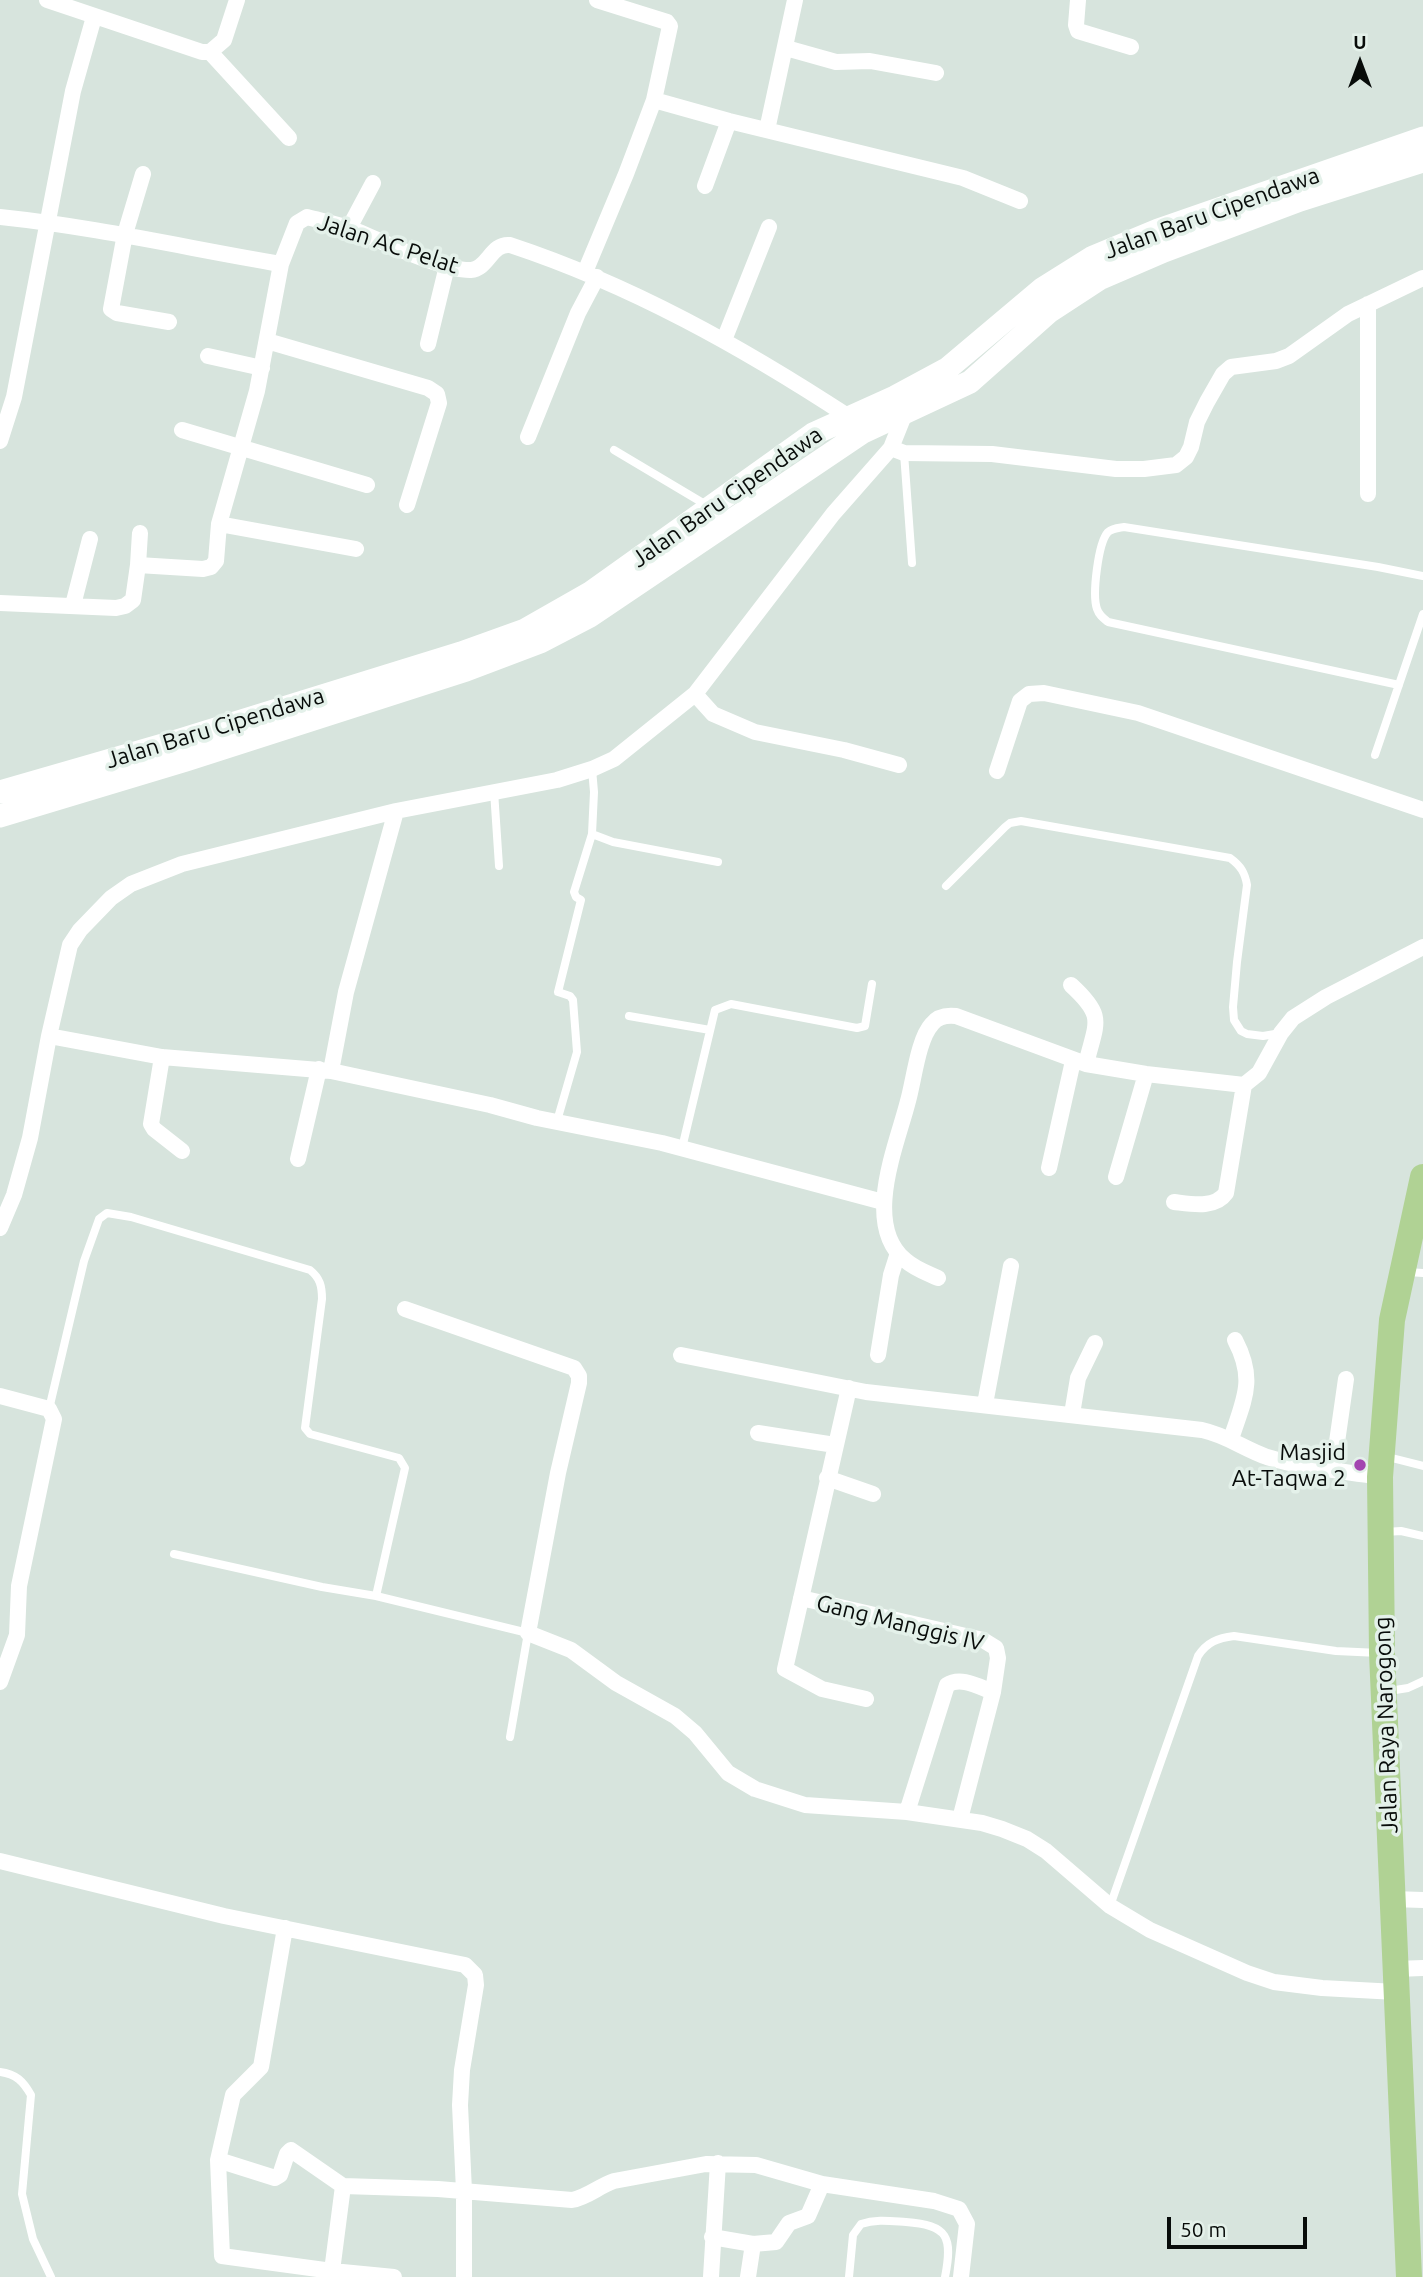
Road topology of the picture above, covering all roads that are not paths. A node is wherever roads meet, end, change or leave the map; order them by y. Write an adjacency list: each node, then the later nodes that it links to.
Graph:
1 (47, 0): 6 (street)
2 (237, 0): 9 (street)
3 (597, 0): 11 (street)
4 (795, 0): 8 (street)
5 (1078, 0): 7 (street)
6 (94, 17): 9 (street); 22 (street)
7 (1131, 47)
8 (786, 48): 10 (street); 13 (street)
9 (210, 52): 14 (street)
10 (936, 73)
11 (654, 100): 12 (street); 28 (street)
12 (729, 121): 13 (street); 19 (street)
13 (767, 130): 20 (street)
14 (289, 138)
15 (1423, 138): 37 (main road, Jalan Baru Cipendawa)
16 (1423, 161): 37 (main road, Jalan Baru Cipendawa)
17 (143, 174): 25 (street)
18 (373, 183): 24 (street)
19 (705, 186)
20 (1020, 201)
21 (0, 217): 22 (street)
22 (47, 222): 25 (street); 41 (street)
23 (769, 227): 32 (street)
24 (349, 228): 26 (street, Jalan AC Pelat); 27 (street, Jalan AC Pelat)
25 (125, 234): 26 (street); 31 (street)
26 (281, 264): 33 (street)
27 (447, 266): 28 (street, Jalan AC Pelat); 34 (street)
28 (591, 275): 32 (street); 40 (street)
29 (1423, 278): 30 (street)
30 (1368, 304): 44 (street); 46 (street)
31 (169, 322)
32 (724, 340): 38 (street)
33 (267, 341): 36 (street); 47 (street)
34 (428, 344)
35 (208, 356): 36 (street)
36 (262, 368): 42 (street)
37 (900, 405): 38 (main road, Jalan Baru Cipendawa); 44 (street); 59 (main road, Jalan Baru Cipendawa)
38 (849, 416): 48 (main road, Jalan Baru Cipendawa)
39 (182, 430): 42 (street)
40 (528, 436)
41 (0, 441)
42 (240, 449): 45 (street); 49 (street)
43 (614, 450): 48 (lane)
44 (898, 451): 53 (lane); 61 (street)
45 (367, 485)
46 (1368, 494)
47 (407, 505)
48 (708, 506): 59 (main road, Jalan Baru Cipendawa)
49 (219, 524): 52 (street); 54 (street)
50 (140, 534): 54 (street)
51 (90, 539): 57 (street)
52 (356, 549)
53 (912, 563)
54 (138, 565): 57 (street)
55 (1423, 576): 60 (lane)
56 (0, 603): 57 (street)
57 (73, 605)
58 (1423, 614): 60 (lane)
59 (464, 662): 62 (main road, Jalan Baru Cipendawa)
60 (1399, 685): 63 (lane)
61 (695, 695): 64 (street); 65 (street)
62 (183, 750): 68 (main road, Jalan Baru Cipendawa); 71 (main road, Jalan Baru Cipendawa)
63 (1375, 755)
64 (899, 765)
65 (592, 769): 67 (street); 72 (lane)
66 (997, 771): 69 (street)
67 (494, 790): 70 (street); 74 (lane)
68 (0, 792)
69 (1423, 810)
70 (396, 811): 82 (street); 85 (street)
71 (0, 816)
72 (592, 834): 73 (lane); 88 (lane)
73 (718, 862)
74 (499, 866)
75 (947, 886): 81 (lane)
76 (1423, 947): 81 (street)
77 (872, 984): 80 (lane)
78 (1071, 985): 84 (street)
79 (629, 1016): 80 (lane)
80 (710, 1030): 89 (lane)
81 (1281, 1033): 87 (street)
82 (49, 1036): 83 (street); 97 (street)
83 (162, 1057): 85 (street); 90 (street)
84 (1079, 1063): 86 (street); 92 (street); 95 (street)
85 (325, 1070): 88 (street); 91 (street)
86 (1146, 1074): 87 (street); 93 (street)
87 (1244, 1084): 96 (street)
88 (557, 1121): 89 (street)
89 (682, 1148): 95 (street)
90 (182, 1151)
91 (298, 1159)
92 (1049, 1168)
93 (1116, 1177)
94 (1423, 1177): 100 (main road, Jalan Raya Narogong)
95 (883, 1202): 98 (street)
96 (1174, 1202)
97 (0, 1228)
98 (898, 1253): 101 (street); 106 (street)
99 (1011, 1266): 110 (street)
100 (1412, 1272): 116 (main road, Jalan Raya Narogong)
101 (939, 1278)
102 (405, 1309): 126 (street)
103 (1235, 1340): 114 (street)
104 (1095, 1342): 112 (street)
105 (681, 1355): 108 (street)
106 (878, 1355)
107 (1346, 1380): 118 (street)
108 (849, 1388): 110 (street); 115 (street, Gang Manggis IV)
109 (0, 1396): 111 (street)
110 (985, 1404): 112 (street)
111 (49, 1409): 124 (lane); 129 (street)
112 (1072, 1414): 114 (street)
113 (758, 1433): 115 (street)
114 (1231, 1440): 118 (street)
115 (835, 1445): 119 (street, Gang Manggis IV)
116 (1381, 1466): 117 (lane); 118 (street); 121 (main road, Jalan Raya Narogong)
117 (1423, 1466)
118 (1333, 1470)
119 (827, 1478): 120 (street); 125 (street, Gang Manggis IV)
120 (873, 1494)
121 (1381, 1532): 122 (lane); 127 (main road, Jalan Raya Narogong)
122 (1423, 1536)
123 (174, 1554): 124 (lane)
124 (376, 1596): 126 (lane)
125 (801, 1598): 130 (street, Gang Manggis IV); 132 (street, Gang Manggis IV)
126 (528, 1633): 133 (lane); 134 (street)
127 (1382, 1653): 131 (main road, Jalan Raya Narogong); 139 (lane)
128 (1423, 1681): 131 (lane)
129 (0, 1682)
130 (993, 1692): 134 (street, Gang Manggis IV); 135 (street, Gang Manggis IV)
131 (1384, 1692): 137 (main road, Jalan Raya Narogong)
132 (866, 1699)
133 (510, 1737)
134 (907, 1812): 135 (street)
135 (960, 1819): 139 (street)
136 (0, 1861): 140 (street)
137 (1392, 1899): 138 (street); 142 (main road, Jalan Raya Narogong)
138 (1423, 1900)
139 (1110, 1906): 142 (street)
140 (285, 1928): 144 (street); 148 (street)
141 (1423, 1968): 142 (street)
142 (1396, 1980): 151 (main road, Jalan Raya Narogong)
143 (0, 2072): 153 (lane)
144 (218, 2160): 147 (street); 152 (street)
145 (718, 2163): 146 (street); 148 (street); 149 (street)
146 (822, 2183): 150 (street); 160 (street)
147 (343, 2186): 148 (street); 152 (street)
148 (464, 2191): 155 (street)
149 (712, 2237): 150 (street); 156 (street)
150 (753, 2244): 157 (street)
151 (1413, 2270)
152 (332, 2271): 154 (street)
153 (51, 2277)
154 (394, 2277)
155 (464, 2277)
156 (711, 2277)
157 (748, 2277)
158 (849, 2277): 159 (lane)
159 (945, 2277)
160 (961, 2277)

